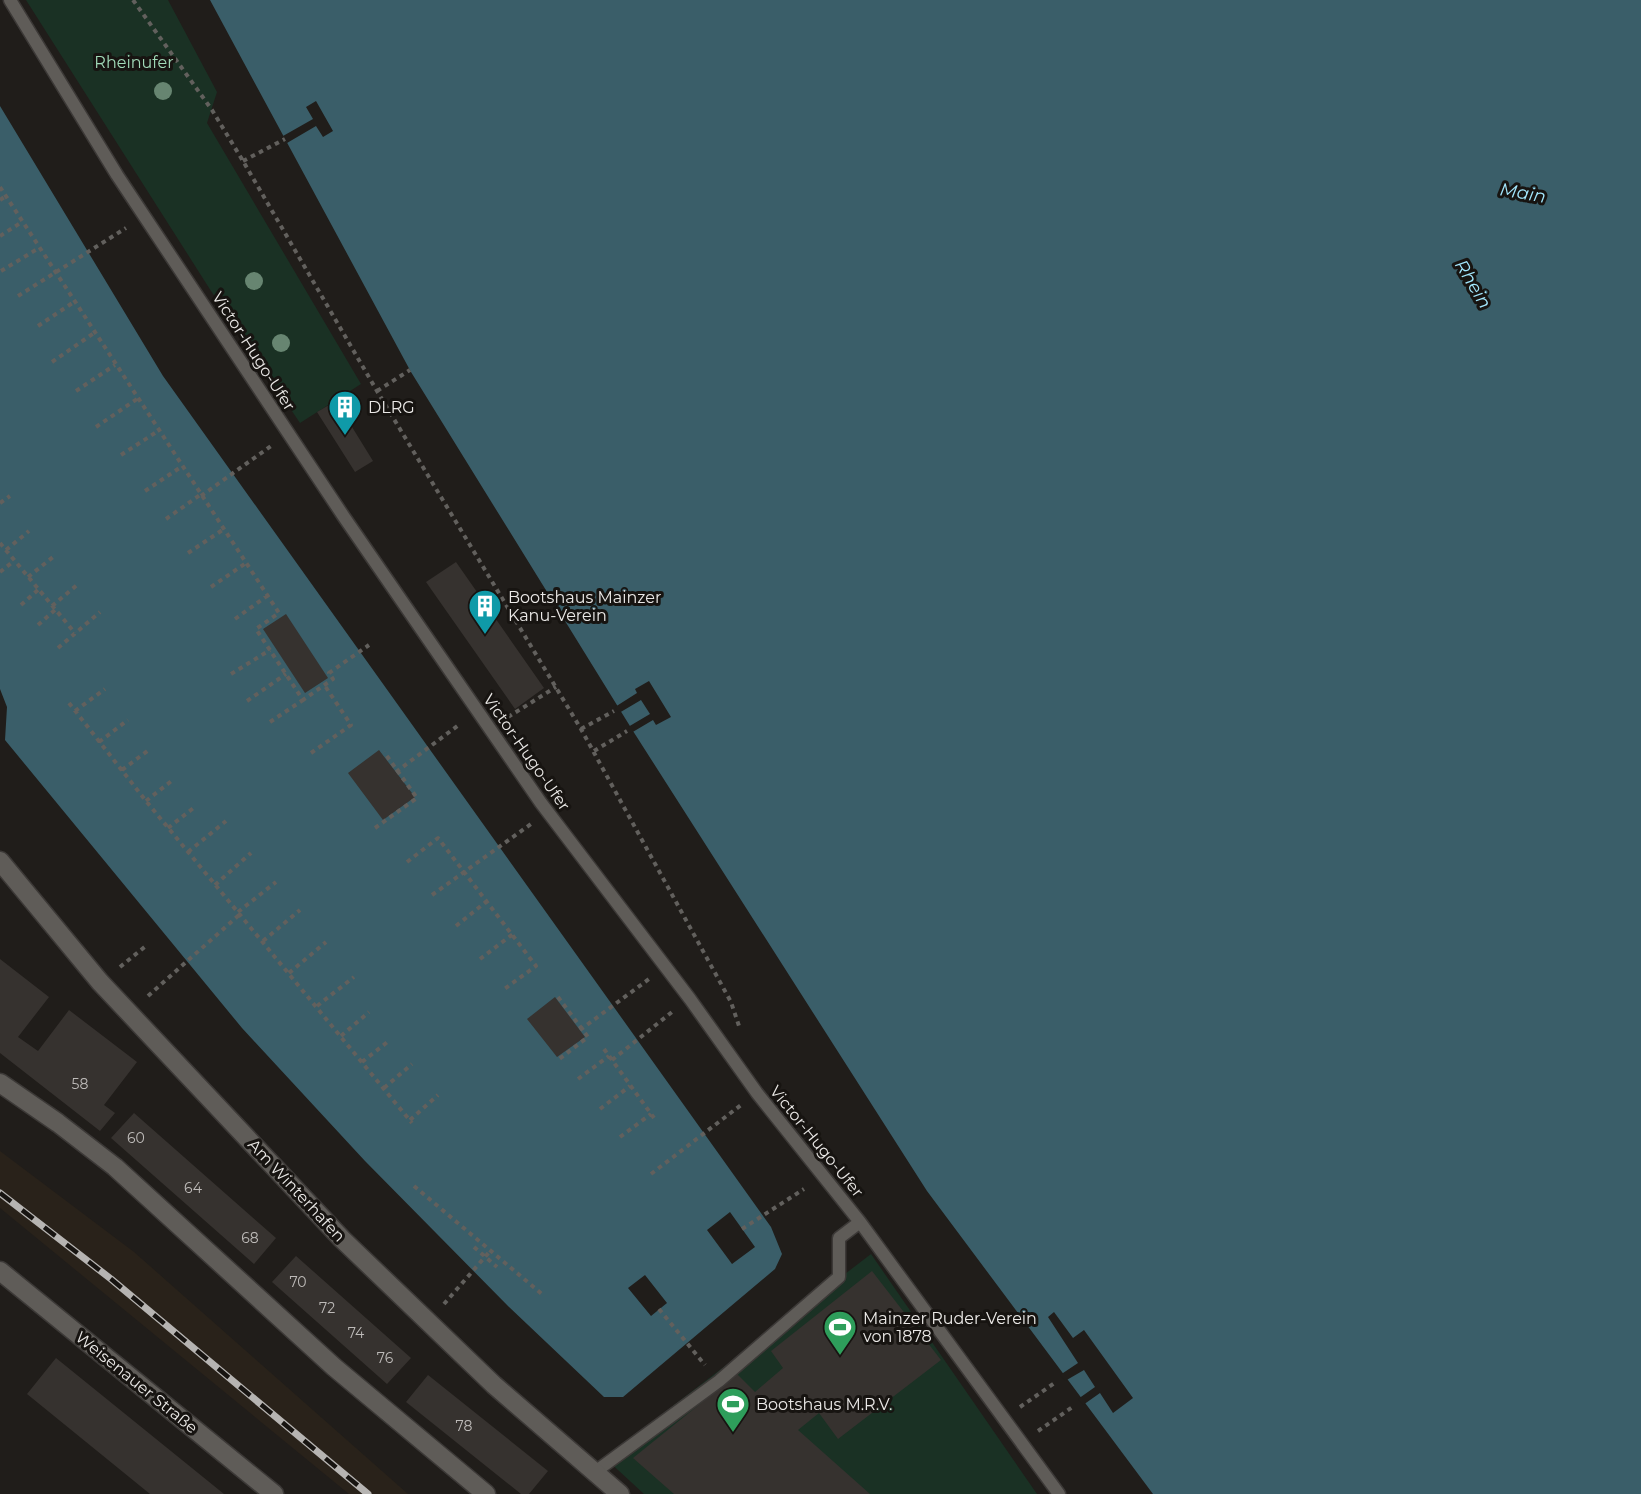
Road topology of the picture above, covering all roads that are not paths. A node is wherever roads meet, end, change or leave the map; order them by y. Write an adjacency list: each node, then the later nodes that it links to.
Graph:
1 (10, 0): 4 (lane, Victor-Hugo-Ufer)
2 (0, 861): 6 (street, Am Winterhafen)
3 (0, 1083): 8 (street)
4 (860, 1222): 6 (lane); 10 (lane, Victor-Hugo-Ufer)
5 (0, 1271): 7 (street, Weisenauer Straße)
6 (595, 1472): 9 (street, Am Winterhafen)
7 (274, 1494)
8 (486, 1494)
9 (620, 1494)
10 (1059, 1494)

